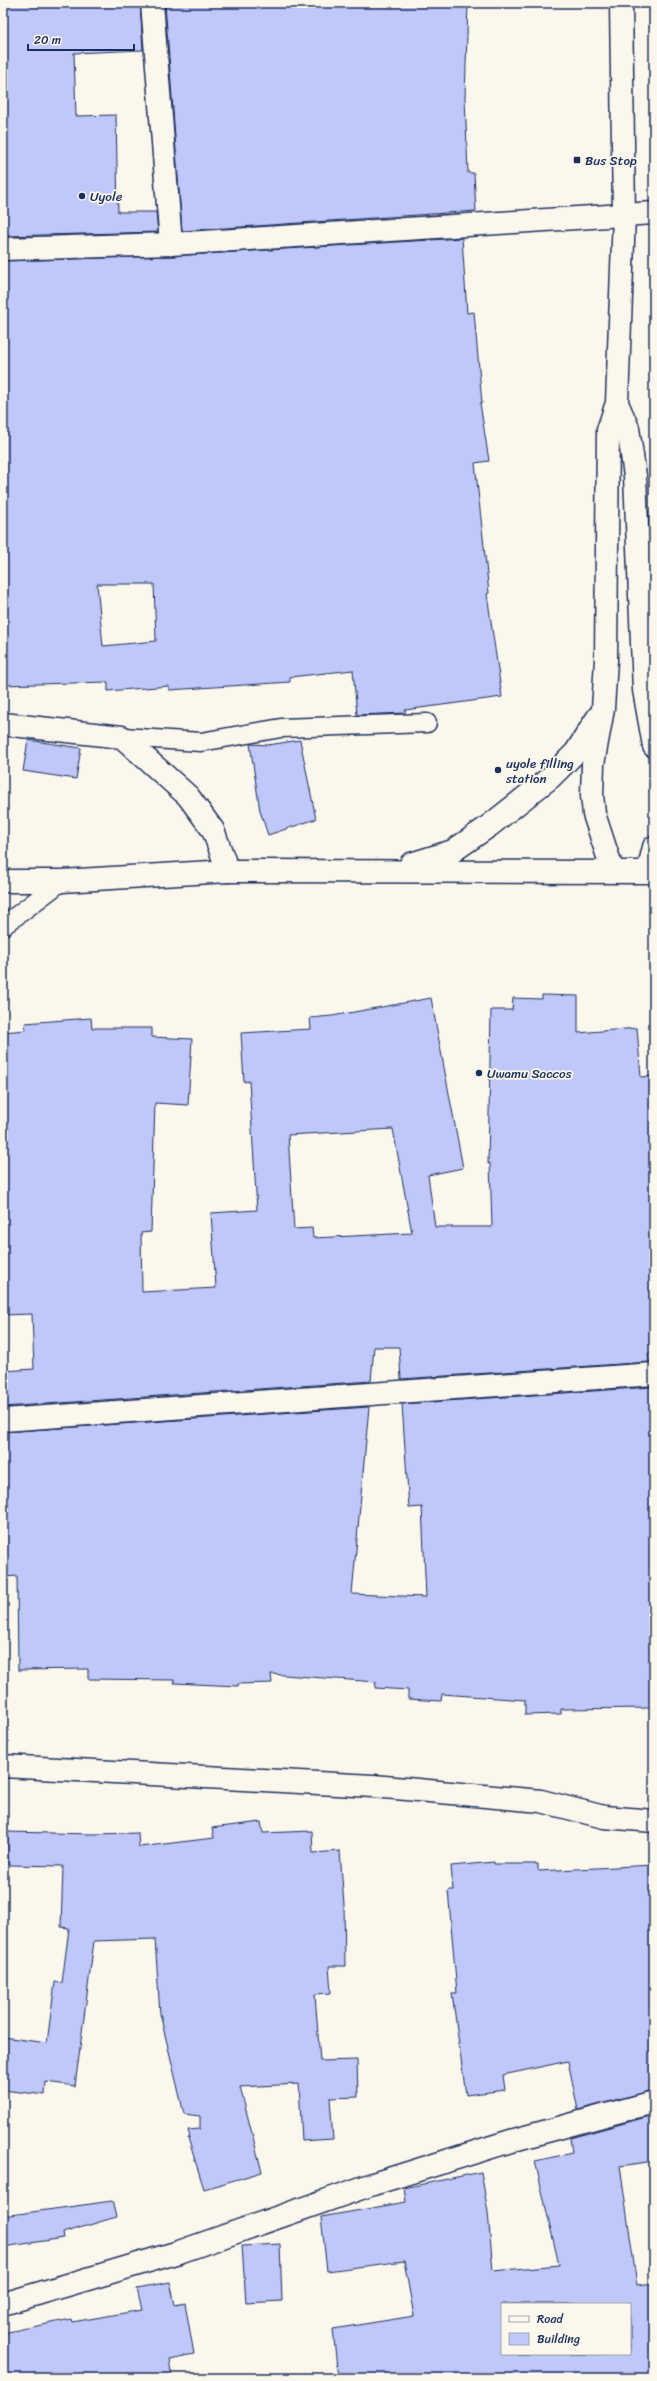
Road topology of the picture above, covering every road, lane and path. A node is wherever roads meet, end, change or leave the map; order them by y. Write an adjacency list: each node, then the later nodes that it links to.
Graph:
1 (152, 3): 5 (main road)
2 (621, 3): 4 (main road)
3 (654, 213): 4 (main road)
4 (624, 215): 5 (main road); 7 (main road)
5 (171, 244): 6 (main road)
6 (3, 249)
7 (617, 403): 8 (main road); 10 (main road)
8 (647, 635): 9 (main road)
9 (644, 690): 11 (main road); 15 (main road)
10 (603, 709): 17 (main road); 19 (main road)
11 (654, 709)
12 (427, 723): 14 (lane)
13 (3, 724): 14 (main road)
14 (122, 737): 18 (main road)
15 (654, 746)
16 (654, 847): 20 (main road)
17 (391, 870): 18 (main road); 19 (main road)
18 (228, 871): 22 (main road)
19 (613, 872): 20 (main road)
20 (651, 872)
21 (3, 881): 22 (main road)
22 (62, 881): 23 (lane)
23 (3, 926)
24 (654, 1374): 25 (main road)
25 (3, 1420)
26 (3, 1766): 27 (main road)
27 (654, 1821)
28 (654, 2102): 29 (main road)
29 (3, 2304)

